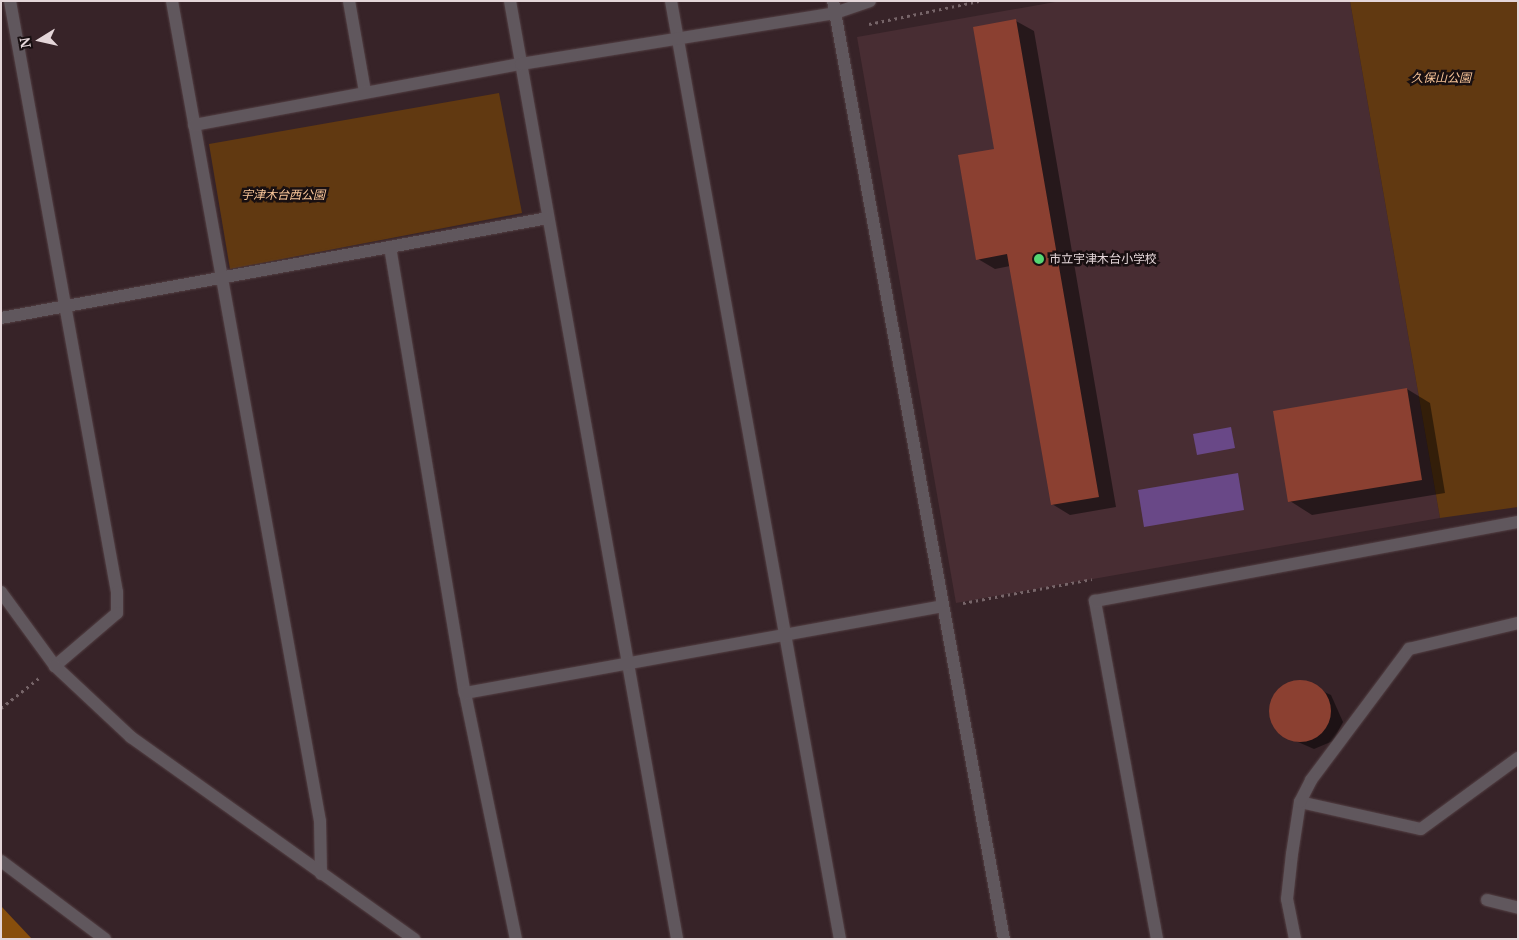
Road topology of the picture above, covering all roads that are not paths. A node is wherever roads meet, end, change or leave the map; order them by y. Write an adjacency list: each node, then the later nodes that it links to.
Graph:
1 (10, 1): 15 (street)
2 (172, 1): 11 (street)
3 (349, 1): 10 (street)
4 (510, 1): 9 (street)
5 (671, 1): 8 (street)
6 (865, 2): 7 (street)
7 (834, 7): 8 (street); 19 (street)
8 (677, 37): 9 (street); 21 (street)
9 (521, 64): 10 (street); 12 (street)
10 (366, 92): 11 (street)
11 (194, 125): 14 (street)
12 (548, 218): 13 (street); 22 (street)
13 (390, 247): 14 (street); 24 (street)
14 (222, 277): 15 (street); 28 (street)
15 (64, 307): 16 (street); 23 (street)
16 (1, 318)
17 (1518, 522): 37 (street)
18 (1, 592): 23 (street)
19 (942, 606): 21 (street); 36 (street)
20 (1518, 623): 26 (street)
21 (786, 634): 22 (street); 35 (street)
22 (627, 663): 24 (street); 34 (street)
23 (55, 666): 28 (street)
24 (465, 693): 33 (street)
25 (1518, 758): 26 (street)
26 (1300, 802): 38 (street)
27 (1, 861): 31 (street)
28 (321, 874): 32 (street)
29 (1487, 900): 30 (street)
30 (1518, 908)
31 (106, 939)
32 (414, 939)
33 (516, 939)
34 (677, 939)
35 (840, 939)
36 (1004, 939)
37 (1157, 939)
38 (1295, 939)

